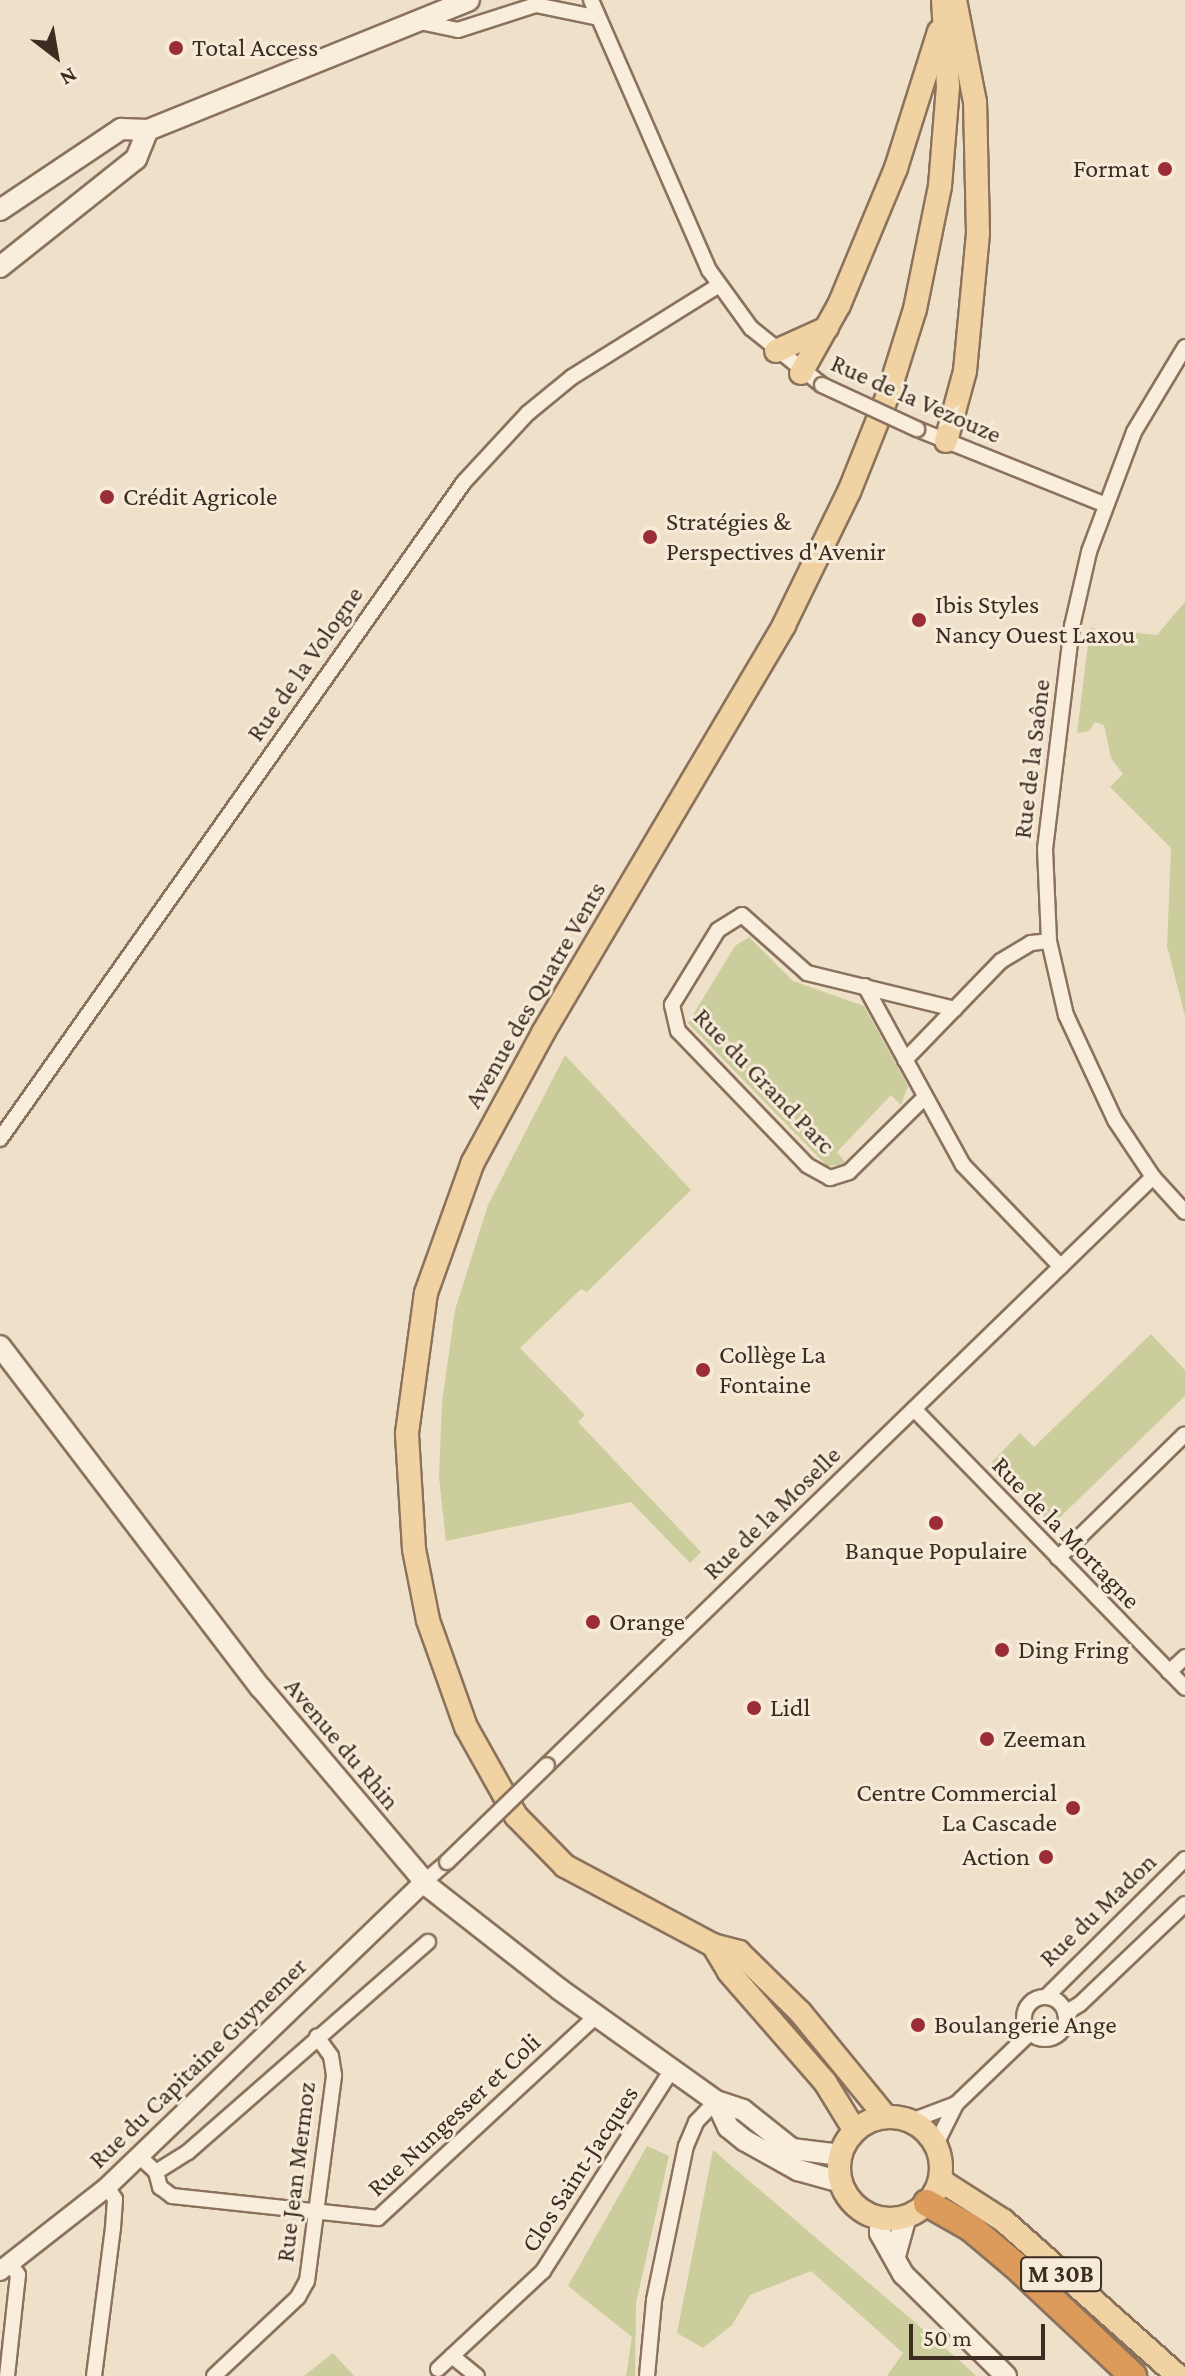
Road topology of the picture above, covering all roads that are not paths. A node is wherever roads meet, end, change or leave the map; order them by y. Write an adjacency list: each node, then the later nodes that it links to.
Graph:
1 (469, 0): 5 (main road)
2 (591, 0): 4 (street, Rue de la Vezouze)
3 (947, 4): 10 (main road); 14 (main road); 36 (main road, Avenue des Quatre Vents)
4 (599, 18): 5 (street); 9 (street, Rue de la Vezouze)
5 (415, 21): 6 (main road)
6 (148, 130): 7 (main road); 8 (main road)
7 (2, 208)
8 (3, 263)
9 (719, 285): 12 (street, Rue de la Vezouze); 21 (street, Rue de la Vologne)
10 (827, 328): 12 (main road); 13 (main road)
11 (1185, 347): 15 (street, Rue de la Saône)
12 (776, 351): 13 (street, Rue de la Vezouze)
13 (801, 373): 14 (street, Rue de la Vezouze, bridge)
14 (946, 441): 15 (street, Rue de la Vezouze)
15 (1104, 504): 16 (street, Rue de la Saône)
16 (1049, 941): 18 (street); 22 (street, Rue de la Saône)
17 (865, 986): 18 (street, Rue du Grand Parc); 19 (street); 20 (street, Rue du Grand Parc)
18 (955, 1009): 19 (street)
19 (905, 1060): 20 (street)
20 (925, 1097): 24 (street)
21 (0, 1139)
22 (1153, 1177): 23 (street, Rue de la Saône); 24 (street, Rue de la Moselle)
23 (1185, 1212)
24 (1061, 1267): 26 (street, Rue de la Moselle)
25 (0, 1346): 33 (main road, Avenue du Rhin)
26 (914, 1409): 28 (street, Rue de la Mortagne); 33 (street, Rue de la Moselle, bridge)
27 (1185, 1434): 28 (street)
28 (1058, 1558): 30 (street, Rue de la Mortagne)
29 (1185, 1657): 30 (street)
30 (1169, 1672): 31 (street, Rue de la Mortagne)
31 (1185, 1688)
32 (1185, 1859): 37 (street, Rue du Madon)
33 (424, 1882): 39 (main road, Avenue du Rhin); 50 (street, Rue du Capitaine Guynemer)
34 (1185, 1904): 38 (street)
35 (428, 1942): 41 (street, Rue Jean Mermoz)
36 (713, 1945): 45 (main road, Avenue des Quatre Vents); 47 (main road, Avenue des Quatre Vents)
37 (1046, 1997): 38 (street); 40 (street)
38 (1065, 2013): 40 (street)
39 (597, 2015): 42 (main road, Avenue du Rhin); 56 (street, Rue Nungesser et Coli)
40 (1030, 2033): 44 (street)
41 (317, 2037): 51 (street, Rue Jean Mermoz); 56 (street, Rue Jean Mermoz)
42 (672, 2069): 43 (main road, Avenue du Rhin); 60 (street, Clos Saint-Jacques)
43 (716, 2101): 49 (main road, Avenue du Rhin); 53 (main road, Avenue du Rhin); 66 (street)
44 (956, 2104): 46 (street); 48 (street)
45 (886, 2117): 46 (main road); 47 (main road)
46 (911, 2121): 48 (main road)
47 (855, 2131): 49 (main road)
48 (936, 2144): 52 (main road)
49 (841, 2155): 53 (main road)
50 (140, 2157): 51 (street); 54 (street, Rue du Capitaine Guynemer)
51 (156, 2172): 56 (street, Rue Nungesser et Coli)
52 (940, 2180): 55 (main road); 69 (main road, M 30B)
53 (841, 2182): 57 (main road)
54 (107, 2187): 59 (street, Rue du Capitaine Guynemer); 63 (street)
55 (916, 2210): 57 (main road); 58 (main road); 68 (highway)
56 (316, 2215): 64 (street, Rue Jean Mermoz)
57 (880, 2218): 58 (main road)
58 (895, 2256): 67 (main road)
59 (5, 2267): 62 (street)
60 (452, 2356): 61 (street, Clos Saint-Jacques); 65 (street)
61 (438, 2369)
62 (7, 2376)
63 (94, 2376)
64 (214, 2376)
65 (477, 2376)
66 (647, 2376)
67 (1006, 2376)
68 (1133, 2376)
69 (1178, 2376)

